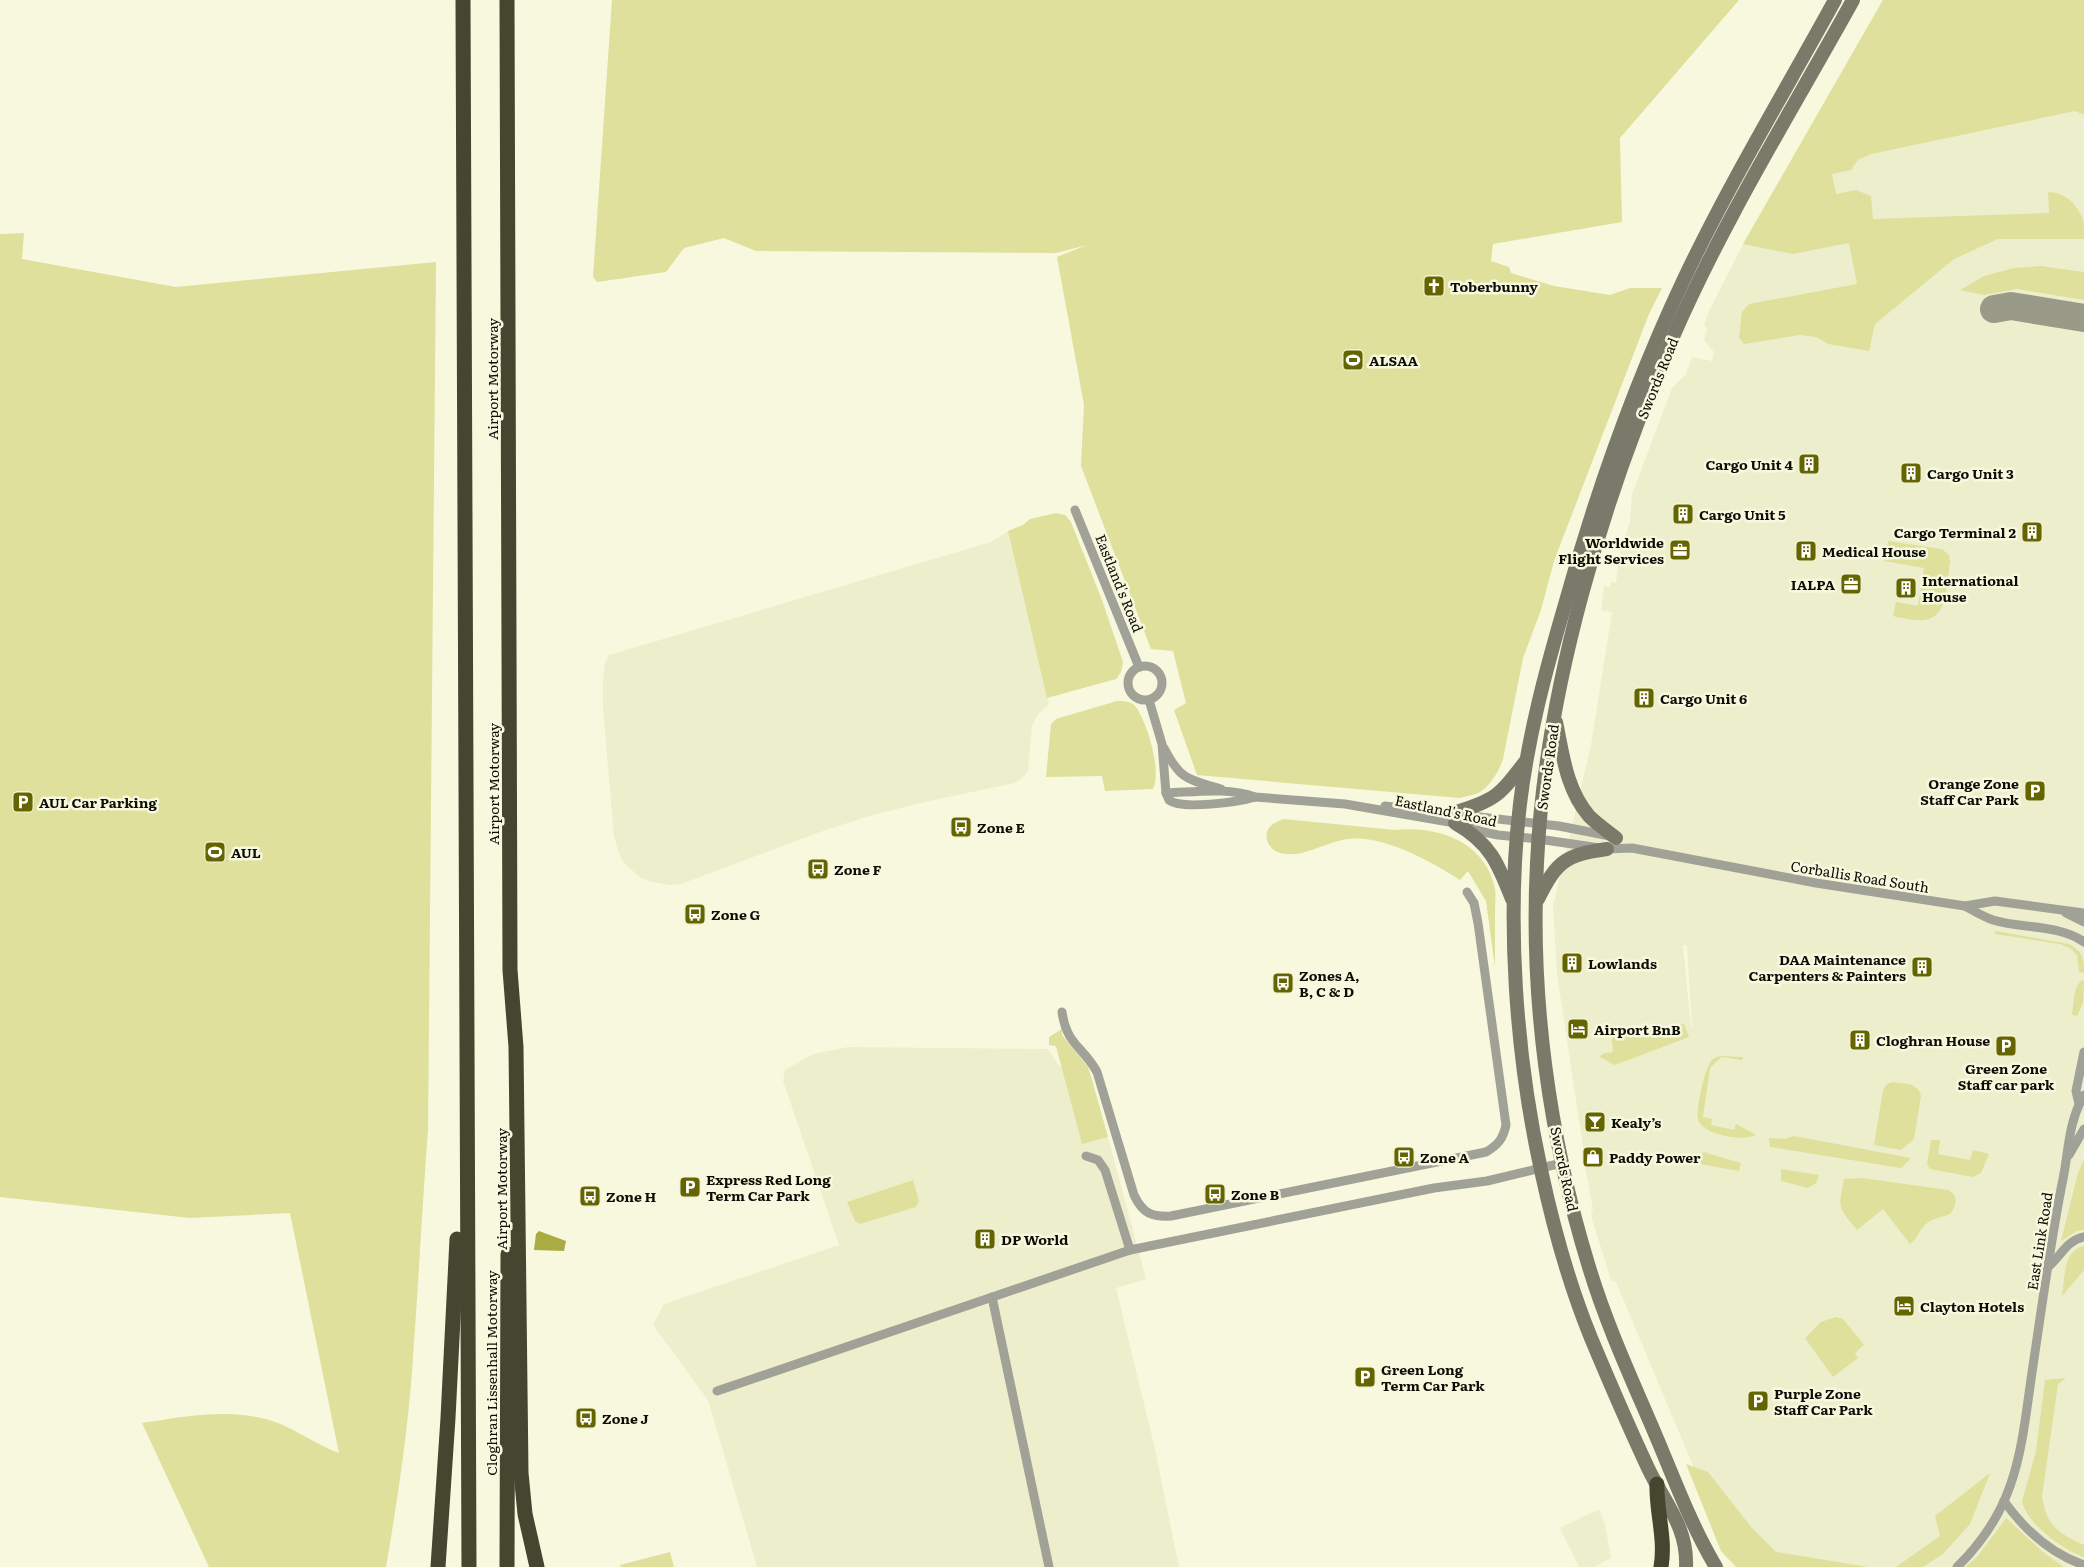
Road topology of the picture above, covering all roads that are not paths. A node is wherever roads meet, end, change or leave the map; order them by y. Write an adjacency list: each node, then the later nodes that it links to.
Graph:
1 (463, 0): 35 (highway, Airport Motorway)
2 (507, 0): 6 (highway, Airport Motorway)
3 (516, 0): 6 (highway)
4 (1835, 0): 12 (main road, Swords Road)
5 (1853, 0): 10 (main road, Swords Road)
6 (508, 231): 32 (highway, Airport Motorway)
7 (1075, 510): 8 (street, Eastland's Road)
8 (1139, 667): 9 (street); 9 (street)
9 (1149, 700): 11 (street, Eastland's Road)
10 (1555, 714): 18 (main road, Swords Road); 21 (main road)
11 (1162, 744): 13 (street, Eastland's Road); 14 (street, Eastland's Road)
12 (1526, 761): 16 (main road); 17 (main road, Swords Road)
13 (1230, 791): 14 (street, Eastland's Road); 15 (street, Eastland's Road)
14 (1166, 793): 15 (street, Eastland's Road)
15 (1255, 797): 16 (street, Eastland's Road)
16 (1454, 818): 17 (street, Eastland's Road); 19 (street, Eastland's Road); 25 (main road)
17 (1518, 821): 18 (street, Corballis Road South); 19 (main road, Swords Road)
18 (1540, 824): 20 (main road, Swords Road); 21 (street, Corballis Road South)
19 (1517, 836): 20 (street, Corballis Road South); 25 (main road, Swords Road)
20 (1538, 838): 23 (street, Corballis Road South); 26 (main road, Swords Road)
21 (1616, 838): 22 (street, Corballis Road South)
22 (1632, 848): 23 (street, Corballis Road South); 27 (street, Corballis Road South)
23 (1607, 850): 26 (main road)
24 (1466, 892): 33 (street)
25 (1514, 904): 42 (main road, Swords Road)
26 (1535, 904): 41 (main road, Swords Road)
27 (1965, 906): 28 (street, Corballis Road South); 31 (street)
28 (2064, 911): 29 (street, Corballis Road South); 30 (street)
29 (2084, 913)
30 (2084, 922)
31 (2084, 942)
32 (510, 970): 53 (highway, Cloghran Lissenhall Motorway); 54 (highway, Airport Motorway)
33 (1062, 1012)
34 (2084, 1052): 37 (street, East Link Road)
35 (466, 1067): 51 (highway); 52 (highway, Cloghran Lissenhall Motorway)
36 (2084, 1095): 37 (street, East Link Road)
37 (2079, 1104): 40 (street, East Link Road)
38 (2082, 1132): 40 (street)
39 (1086, 1156): 44 (street)
40 (2067, 1157): 45 (street, East Link Road)
41 (1562, 1163): 42 (street); 58 (main road, Swords Road)
42 (1541, 1168): 44 (street); 48 (main road, Swords Road)
43 (2084, 1237): 45 (street)
44 (1130, 1250): 46 (street)
45 (2048, 1267): 49 (street, East Link Road)
46 (992, 1297): 47 (street); 55 (street)
47 (717, 1391)
48 (1657, 1484): 56 (highway); 57 (main road, Swords Road)
49 (2004, 1500): 50 (street); 59 (street, East Link Road)
50 (2084, 1566)
51 (438, 1567)
52 (469, 1567)
53 (507, 1567)
54 (537, 1567)
55 (1049, 1567)
56 (1661, 1567)
57 (1686, 1567)
58 (1716, 1567)
59 (1957, 1567)

